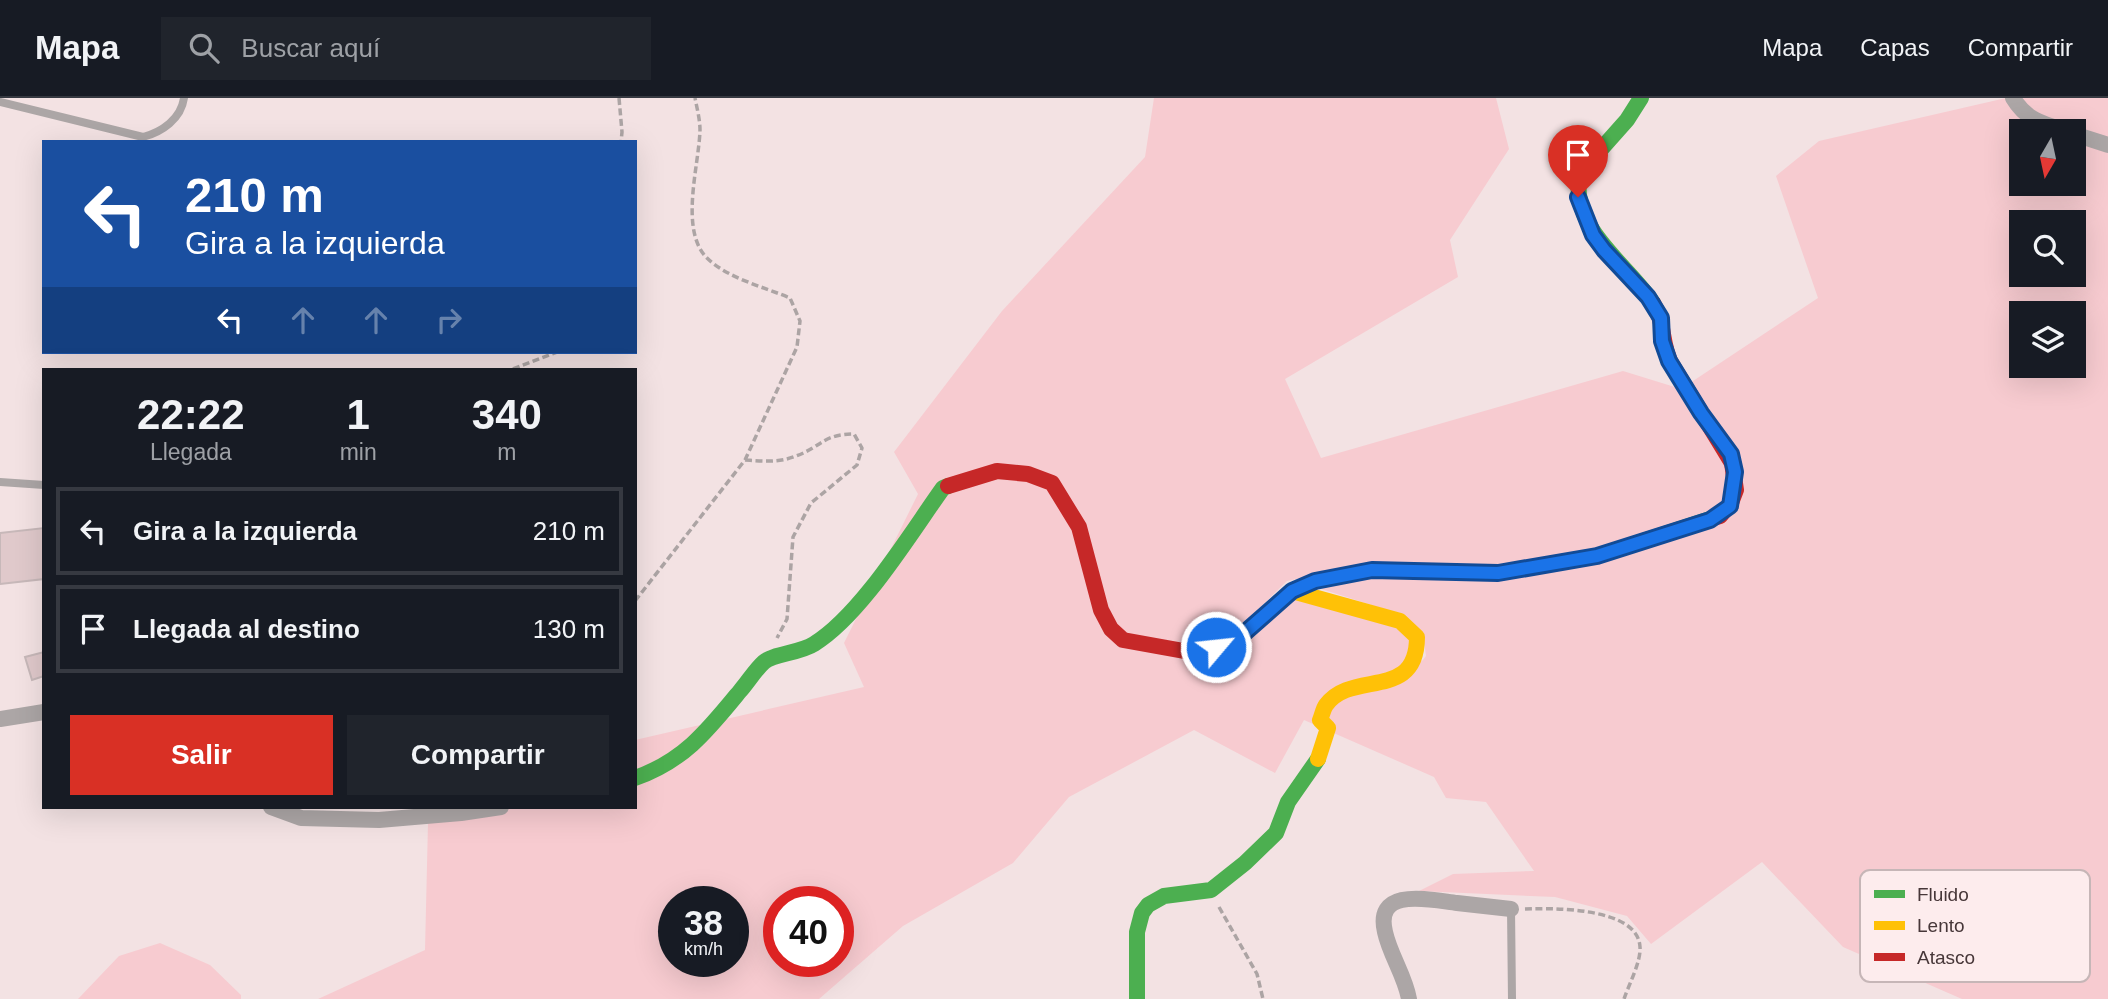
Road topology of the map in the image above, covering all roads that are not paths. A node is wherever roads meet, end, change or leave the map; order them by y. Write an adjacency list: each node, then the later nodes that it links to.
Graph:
1 (184, 98): 4 (lane)
2 (1641, 98): 10 (street)
3 (2013, 98): 5 (street)
4 (0, 102)
5 (2031, 119)
6 (2086, 138): 7 (street)
7 (2108, 145)
8 (0, 482): 9 (lane)
9 (42, 485)
10 (1292, 591): 13 (street); 17 (street)
11 (42, 712): 12 (street)
12 (0, 719)
13 (637, 777)
14 (276, 809): 15 (street)
15 (488, 809)
16 (1511, 909): 18 (street); 19 (lane)
17 (1137, 999)
18 (1409, 999)
19 (1512, 999)

